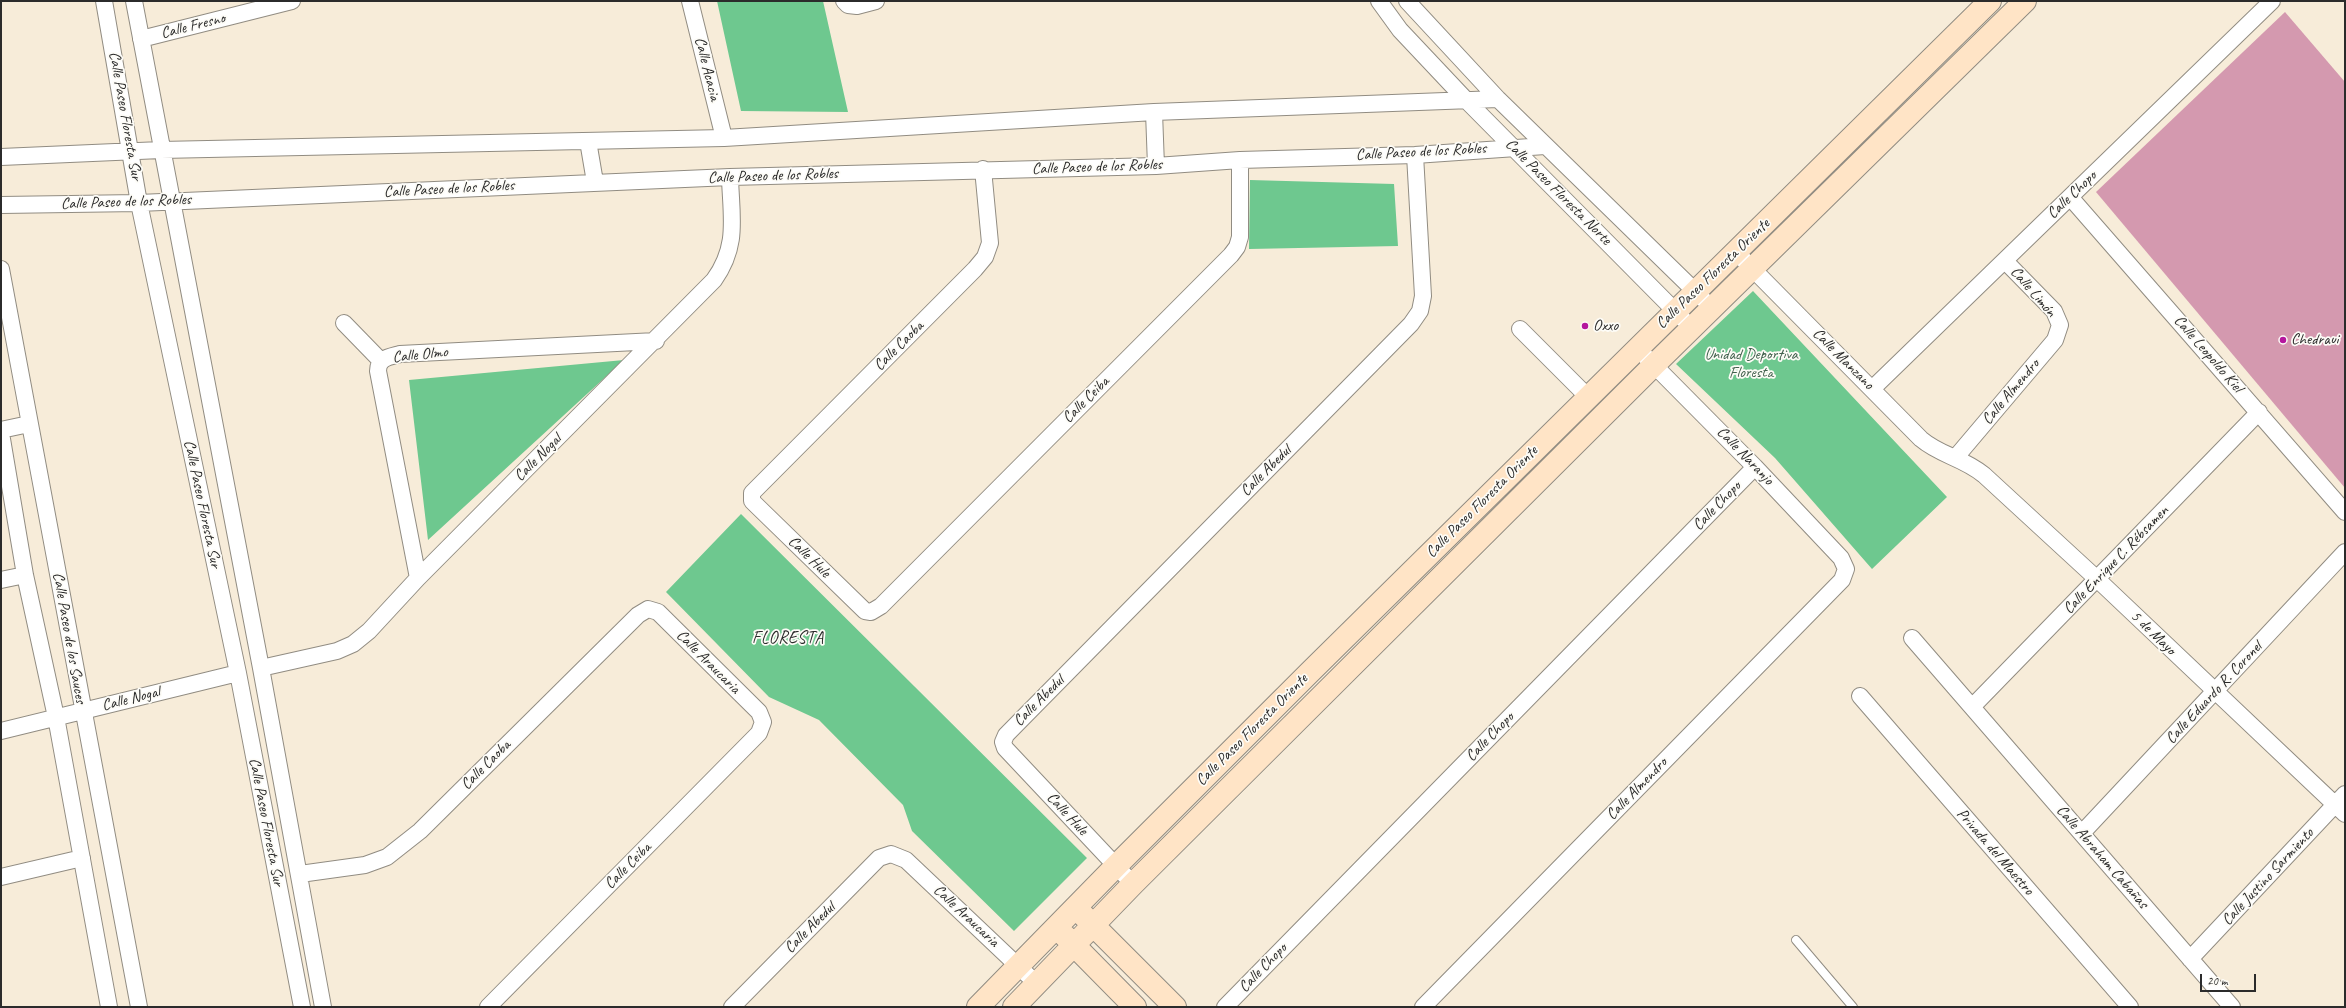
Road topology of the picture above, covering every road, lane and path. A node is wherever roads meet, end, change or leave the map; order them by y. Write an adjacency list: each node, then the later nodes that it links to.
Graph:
1 (104, 1): 21 (street, Calle Paseo Floresta Sur)
2 (134, 1): 12 (street, Calle Paseo Floresta Sur)
3 (292, 1): 12 (street, Calle Fresno)
4 (690, 1): 16 (street, Calle Acacia)
5 (876, 1): 11 (street)
6 (1379, 1): 14 (street, Calle Paseo Floresta Norte)
7 (1407, 1): 13 (street, Calle Paseo Floresta Norte)
8 (1990, 1): 33 (main road, Calle Paseo Floresta Oriente)
9 (2025, 1): 36 (main road, Calle Paseo Floresta Oriente)
10 (2272, 1): 29 (street, Calle Chopo)
11 (846, 3)
12 (141, 39): 20 (street, Calle Paseo Floresta Sur)
13 (1498, 99): 14 (street); 18 (street, Calle Paseo Floresta Norte)
14 (1466, 100): 15 (street); 19 (street, Calle Paseo Floresta Norte)
15 (1154, 112): 16 (street); 25 (street)
16 (724, 138): 17 (street)
17 (588, 141): 20 (street); 28 (street)
18 (1545, 146): 19 (street, Calle Paseo de los Robles); 37 (street, Calle Paseo Floresta Norte)
19 (1513, 147): 22 (street, Calle Paseo de los Robles); 39 (street, Calle Paseo Floresta Norte)
20 (161, 150): 21 (street); 30 (street, Calle Paseo Floresta Sur)
21 (132, 152): 23 (street); 31 (street, Calle Paseo Floresta Sur)
22 (1415, 155): 24 (street, Calle Paseo de los Robles); 80 (street, Calle Abedul)
23 (1, 157)
24 (1240, 160): 25 (street, Calle Paseo de los Robles); 67 (street, Calle Ceiba)
25 (1156, 166): 26 (street, Calle Paseo de los Robles)
26 (983, 169): 27 (street, Calle Paseo de los Robles); 56 (street, Calle Caoba)
27 (730, 177): 28 (street, Calle Paseo de los Robles); 44 (street, Calle Nogal)
28 (595, 182): 30 (street, Calle Paseo de los Robles)
29 (2070, 197): 34 (street, Calle Chopo); 50 (street, Calle Leopoldo Kiel)
30 (171, 201): 31 (street, Calle Paseo de los Robles); 60 (street, Calle Paseo Floresta Sur)
31 (140, 203): 32 (street, Calle Paseo de los Robles); 65 (street, Calle Paseo Floresta Sur)
32 (1, 205)
33 (1736, 252): 36 (street, Calle Manzano); 37 (main road, Calle Paseo Floresta Oriente)
34 (2005, 260): 41 (street, Calle Limón); 48 (street, Calle Chopo)
35 (1, 269): 51 (street, Calle Paseo de los Sauces)
36 (1752, 269): 38 (main road, Calle Paseo Floresta Oriente); 48 (street, Calle Manzano)
37 (1696, 292): 38 (street, Calle Paseo Floresta Norte); 39 (main road, Calle Paseo Floresta Oriente)
38 (1713, 309): 42 (main road, Calle Paseo Floresta Oriente)
39 (1675, 311): 42 (street, Calle Paseo Floresta Norte); 45 (main road, Calle Paseo Floresta Oriente)
40 (344, 323): 46 (street)
41 (2060, 325): 54 (street, Calle Almendro)
42 (1692, 328): 47 (main road, Calle Paseo Floresta Oriente)
43 (1520, 329): 49 (street)
44 (656, 341): 46 (street, Calle Olmo); 62 (street, Calle Nogal)
45 (1638, 348): 47 (street, Calle Naranjo); 49 (main road, Calle Paseo Floresta Oriente)
46 (381, 361): 62 (street, Calle Olmo)
47 (1654, 365): 55 (street, Calle Naranjo); 72 (main road, Calle Paseo Floresta Oriente)
48 (1872, 389): 54 (street, Calle Manzano)
49 (1588, 397): 70 (main road, Calle Paseo Floresta Oriente)
50 (2259, 412): 57 (street, Calle Leopoldo Kiel); 63 (street, Calle Enrique C. Rébsamen)
51 (29, 424): 52 (street); 76 (street, Calle Paseo de los Sauces)
52 (1, 430)
53 (1, 433): 61 (street, Calle Paseo de los Sauces)
54 (1956, 457): 63 (street, 5 de Mayo)
55 (1756, 466): 59 (street, Calle Naranjo); 109 (street, Calle Chopo)
56 (752, 497): 67 (street, Calle Hule)
57 (2345, 512)
58 (2345, 552): 73 (street, Calle Eduardo R. Coronel)
59 (1846, 569): 110 (street, Calle Almendro)
60 (243, 574): 65 (street); 69 (street, Calle Paseo Floresta Sur)
61 (25, 575): 64 (street); 77 (street, Calle Paseo de los Sauces)
62 (418, 578): 69 (street, Calle Nogal)
63 (2097, 579): 73 (street, 5 de Mayo); 75 (street, Calle Enrique C. Rébsamen)
64 (1, 580)
65 (218, 580): 71 (street, Calle Paseo Floresta Sur)
66 (648, 609): 78 (street, Calle Araucaria); 88 (street, Calle Caoba)
67 (871, 612)
68 (1912, 638): 75 (street, Calle Abraham Cabañas)
69 (261, 668): 81 (street, Calle Paseo Floresta Sur)
70 (1310, 672): 72 (main road); 87 (main road, Calle Paseo Floresta Oriente)
71 (238, 673): 76 (street, Calle Nogal); 82 (street, Calle Paseo Floresta Sur)
72 (1328, 690): 90 (main road, Calle Paseo Floresta Oriente)
73 (2215, 692): 83 (street, 5 de Mayo); 84 (street, Calle Eduardo R. Coronel)
74 (1860, 696): 112 (street, Privada del Maestro)
75 (1972, 707): 84 (street, Calle Abraham Cabañas)
76 (82, 711): 77 (street, Calle Nogal); 100 (street, Calle Paseo de los Sauces)
77 (56, 718): 79 (street, Calle Nogal); 86 (street, Calle Paseo de los Sauces)
78 (763, 722): 103 (street, Calle Ceiba)
79 (1, 731)
80 (1003, 742): 87 (street, Calle Hule)
81 (279, 764): 82 (street); 88 (street, Calle Paseo Floresta Sur)
82 (256, 767): 101 (street, Calle Paseo Floresta Sur)
83 (2342, 804): 96 (street, Calle Justino Sarmiento)
84 (2082, 833): 96 (street, Calle Abraham Cabañas)
85 (891, 854): 97 (street, Calle Araucaria); 104 (street, Calle Abedul)
86 (82, 858): 89 (street); 99 (street, Calle Paseo de los Sauces)
87 (1116, 866): 90 (street, Calle Hule); 91 (main road, Calle Paseo Floresta Oriente)
88 (300, 874): 102 (street, Calle Paseo Floresta Sur)
89 (1, 877)
90 (1133, 884): 92 (main road, Calle Paseo Floresta Oriente)
91 (1074, 908): 92 (main road); 93 (main road, Calle Paseo Floresta Oriente)
92 (1094, 925): 95 (main road, Calle Paseo Floresta Oriente); 108 (main road)
93 (1056, 927): 95 (main road); 97 (main road, Calle Paseo Floresta Oriente)
94 (1796, 940): 111 (lane)
95 (1075, 945): 98 (main road, Calle Paseo Floresta Oriente); 107 (main road)
96 (2190, 959): 113 (street, Calle Abraham Cabañas)
97 (1019, 966): 98 (street, Calle Araucaria); 105 (main road, Calle Paseo Floresta Oriente)
98 (1037, 984): 106 (main road, Calle Paseo Floresta Oriente)
99 (109, 1007)
100 (139, 1007)
101 (302, 1007)
102 (324, 1007)
103 (488, 1007)
104 (732, 1007)
105 (978, 1007)
106 (1014, 1007)
107 (1135, 1007)
108 (1175, 1007)
109 (1225, 1007)
110 (1423, 1007)
111 (1853, 1007)
112 (2130, 1007)
113 (2232, 1007)

